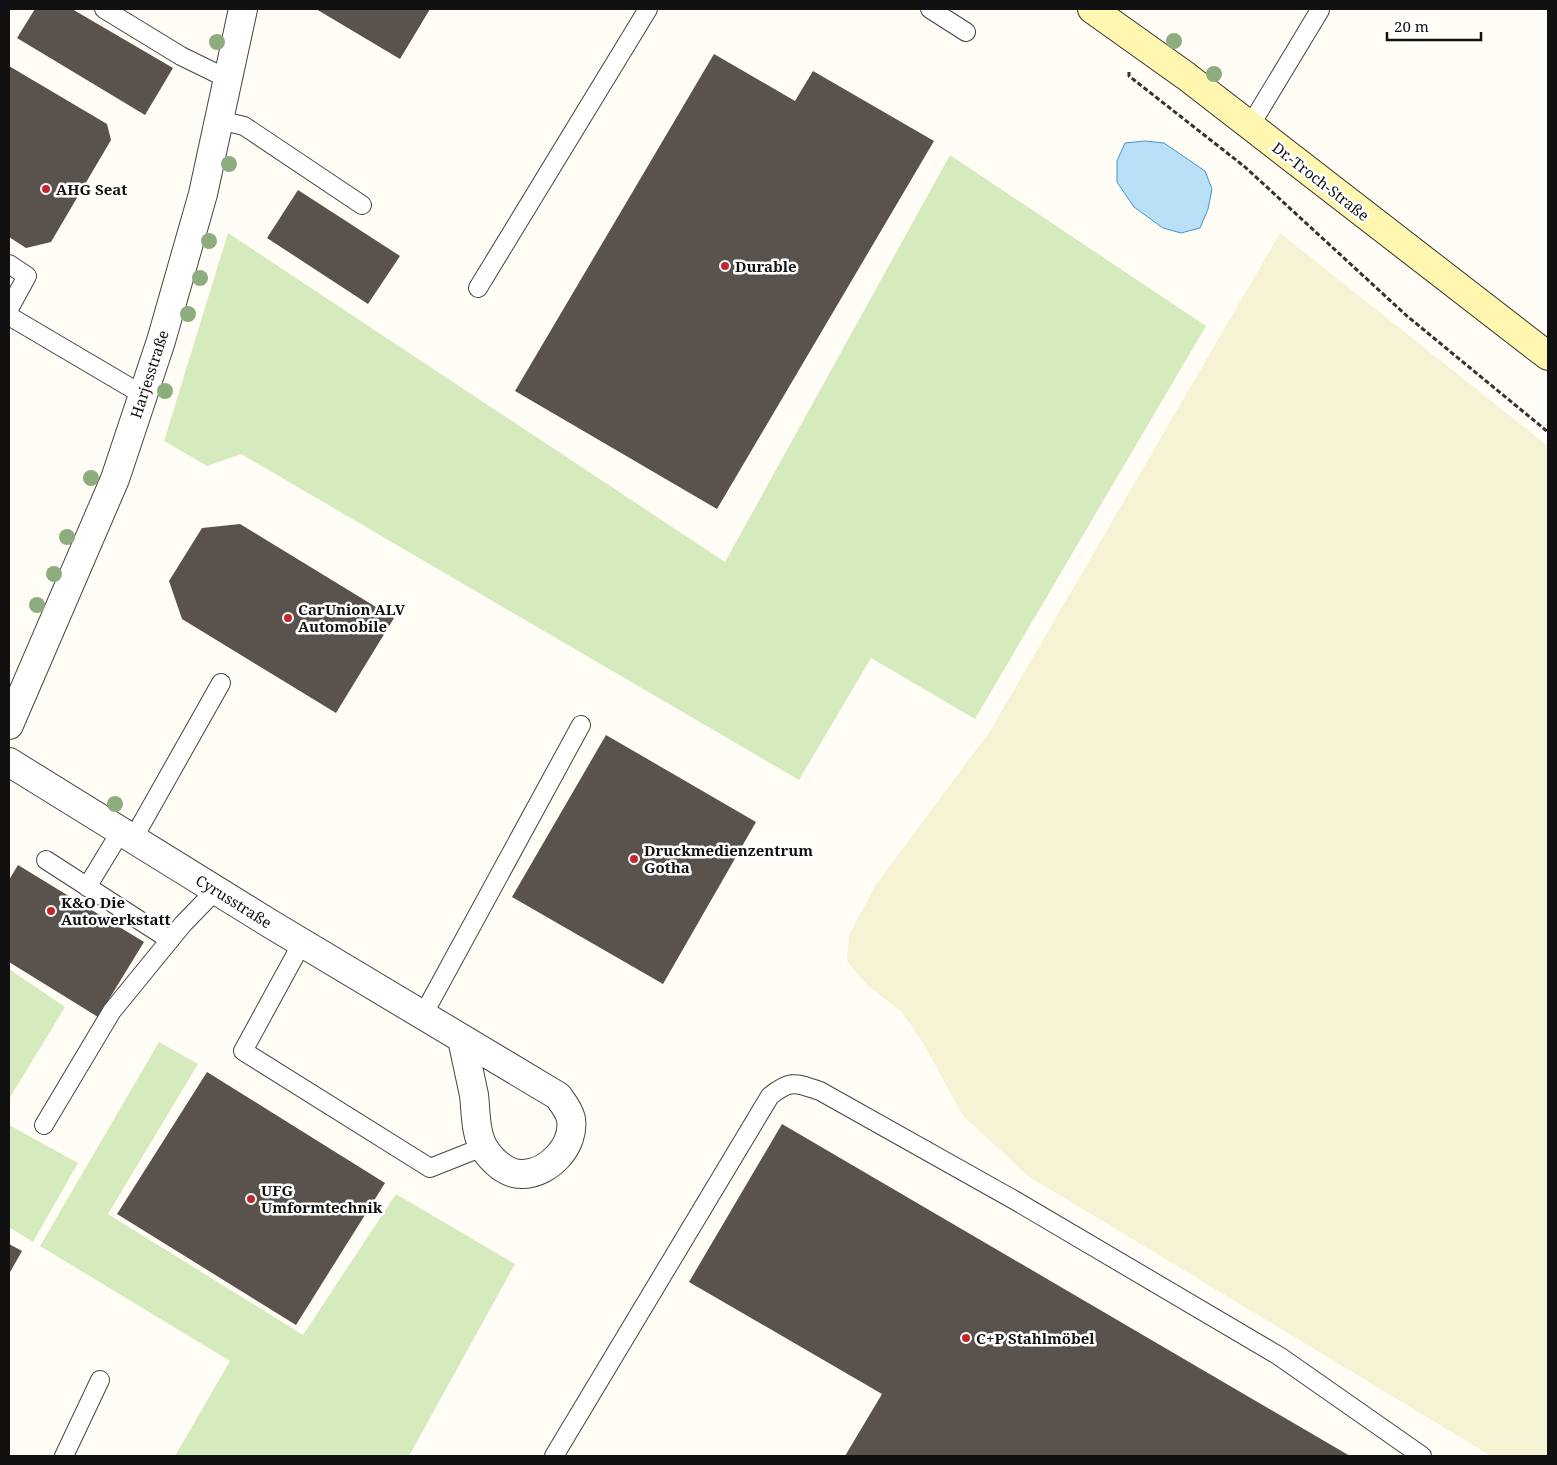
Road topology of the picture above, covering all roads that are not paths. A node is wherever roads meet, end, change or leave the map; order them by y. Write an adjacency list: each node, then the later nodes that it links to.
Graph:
1 (104, 9): 8 (lane)
2 (243, 9): 8 (street, Harjesstraße)
3 (648, 9): 13 (lane)
4 (930, 9): 7 (lane)
5 (1096, 10): 10 (main road, Dr.-Troch-Straße)
6 (1320, 10): 10 (lane)
7 (966, 32)
8 (228, 79): 9 (street, Harjesstraße)
9 (219, 120): 11 (lane); 17 (street, Harjesstraße)
10 (1250, 126): 16 (main road, Dr.-Troch-Straße)
11 (362, 205)
12 (9, 264): 14 (lane)
13 (478, 288)
14 (9, 309)
15 (9, 316): 17 (lane)
16 (1548, 356)
17 (143, 395): 19 (street, Harjesstraße)
18 (221, 683): 22 (lane)
19 (9, 724)
20 (581, 725): 28 (lane)
21 (9, 762): 22 (street, Cyrusstraße)
22 (127, 835): 24 (lane); 25 (street, Cyrusstraße)
23 (46, 860): 24 (lane)
24 (87, 887): 26 (lane)
25 (216, 890): 26 (lane); 27 (street, Cyrusstraße)
26 (170, 940): 30 (lane)
27 (302, 943): 28 (street, Cyrusstraße); 31 (lane)
28 (422, 1015): 29 (street, Cyrusstraße)
29 (462, 1039): 31 (street, Cyrusstraße); 31 (street, Cyrusstraße)
30 (44, 1125)
31 (483, 1147)
32 (100, 1380): 33 (lane)
33 (64, 1456)
34 (554, 1456): 35 (lane)
35 (1422, 1456)

